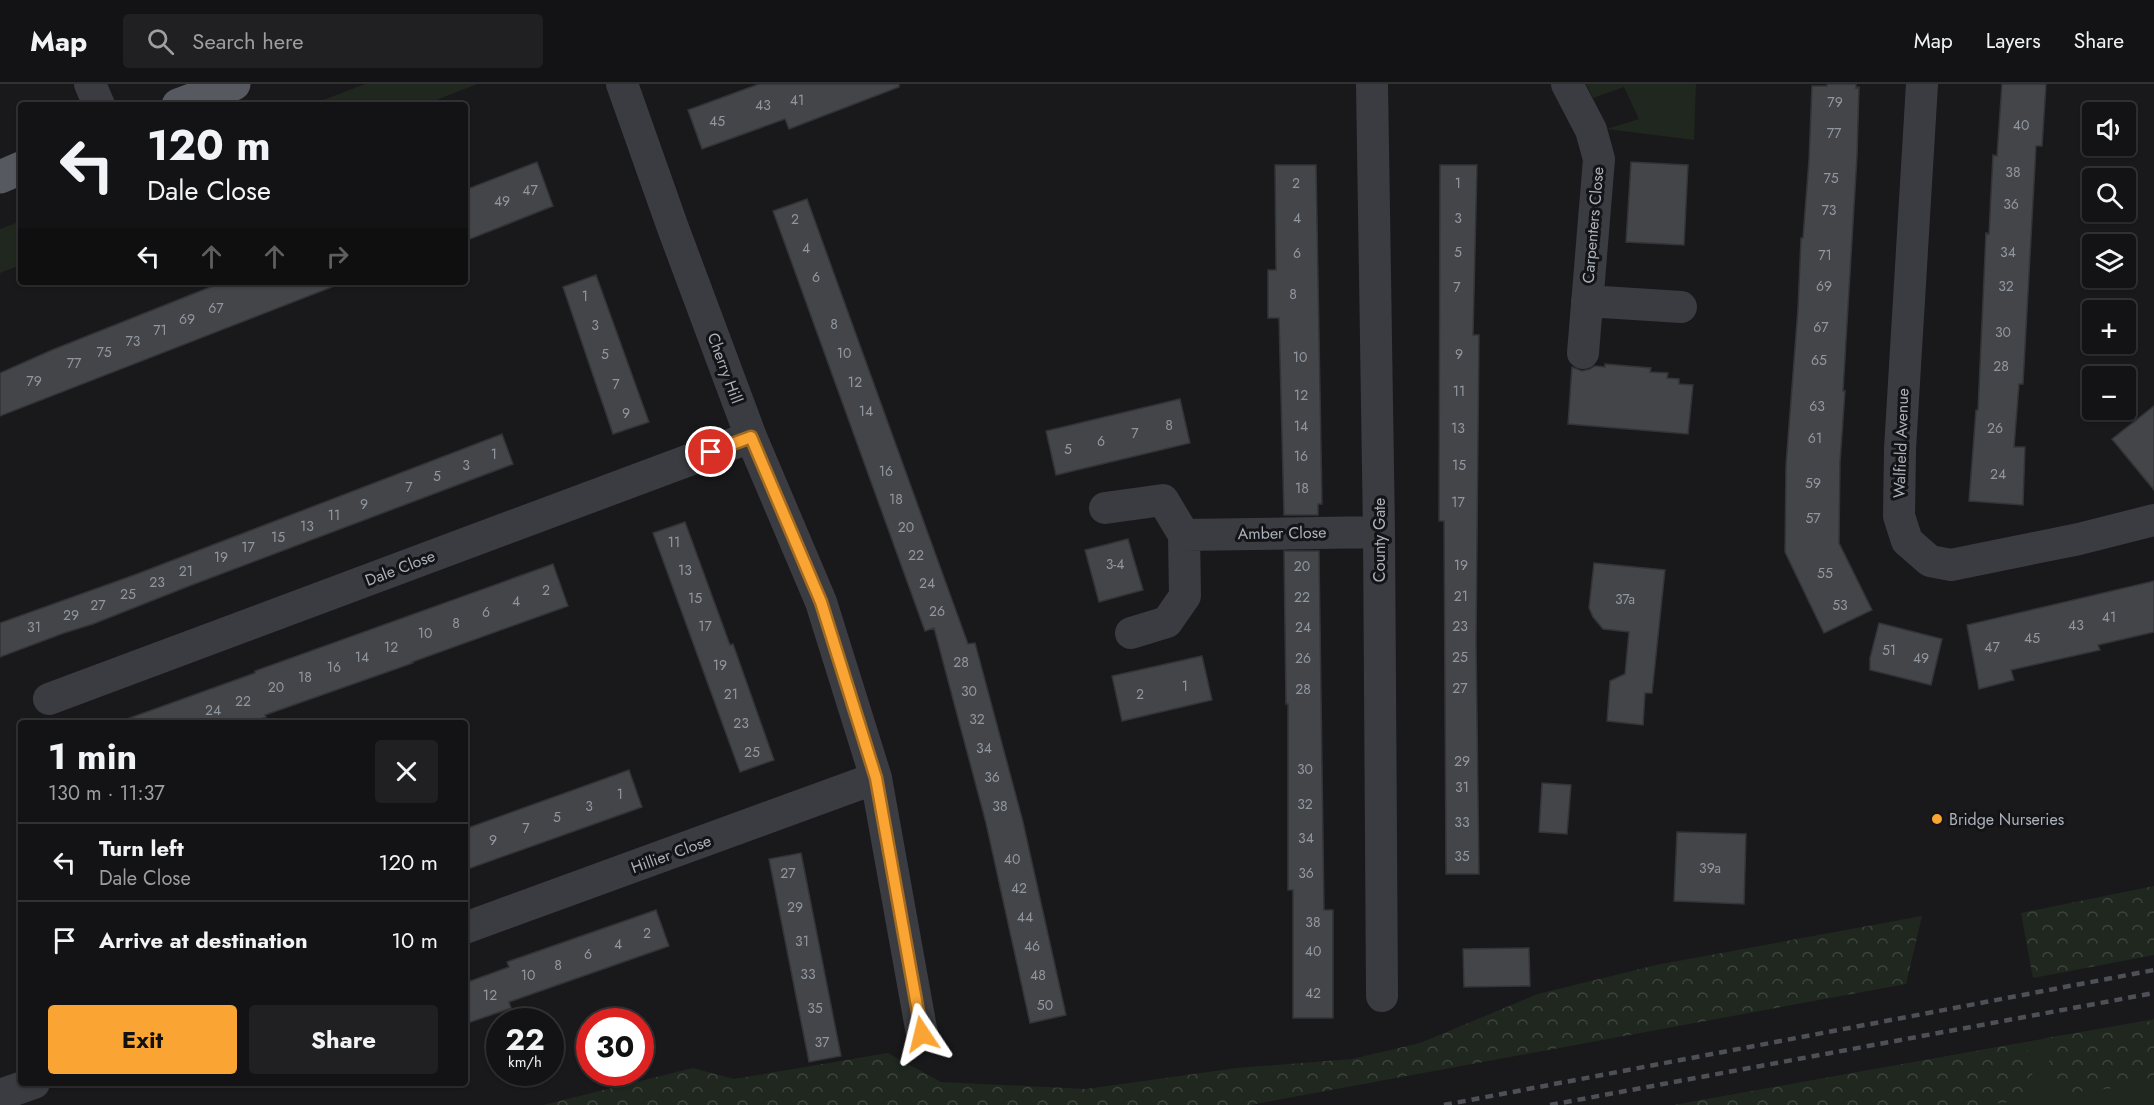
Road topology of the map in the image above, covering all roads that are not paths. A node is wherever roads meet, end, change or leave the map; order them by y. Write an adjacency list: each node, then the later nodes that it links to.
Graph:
1 (90, 84): 7 (street)
2 (234, 84): 8 (main road)
3 (622, 84): 14 (street, Cherry Hill)
4 (1372, 84): 17 (street, County Gate)
5 (1568, 84): 11 (street, Carpenters Close)
6 (1922, 84): 16 (street, Walfield Avenue)
7 (98, 102)
8 (186, 102)
9 (18, 169): 10 (main road)
10 (0, 177)
11 (1587, 301): 12 (street, Carpenters Close); 13 (street, Carpenters Close)
12 (1681, 307)
13 (1583, 353)
14 (751, 437): 20 (street, Dale Close); 21 (street, Cherry Hill)
15 (1105, 508): 18 (street)
16 (2154, 520)
17 (1379, 532): 18 (street, Amber Close); 23 (street, County Gate)
18 (1184, 535): 19 (street)
19 (1131, 633)
20 (49, 699)
21 (876, 778): 22 (street, Hillier Close); 24 (street, Cherry Hill)
22 (468, 927)
23 (1382, 996)
24 (922, 1034)
25 (26, 1086): 26 (street)
26 (0, 1095)

